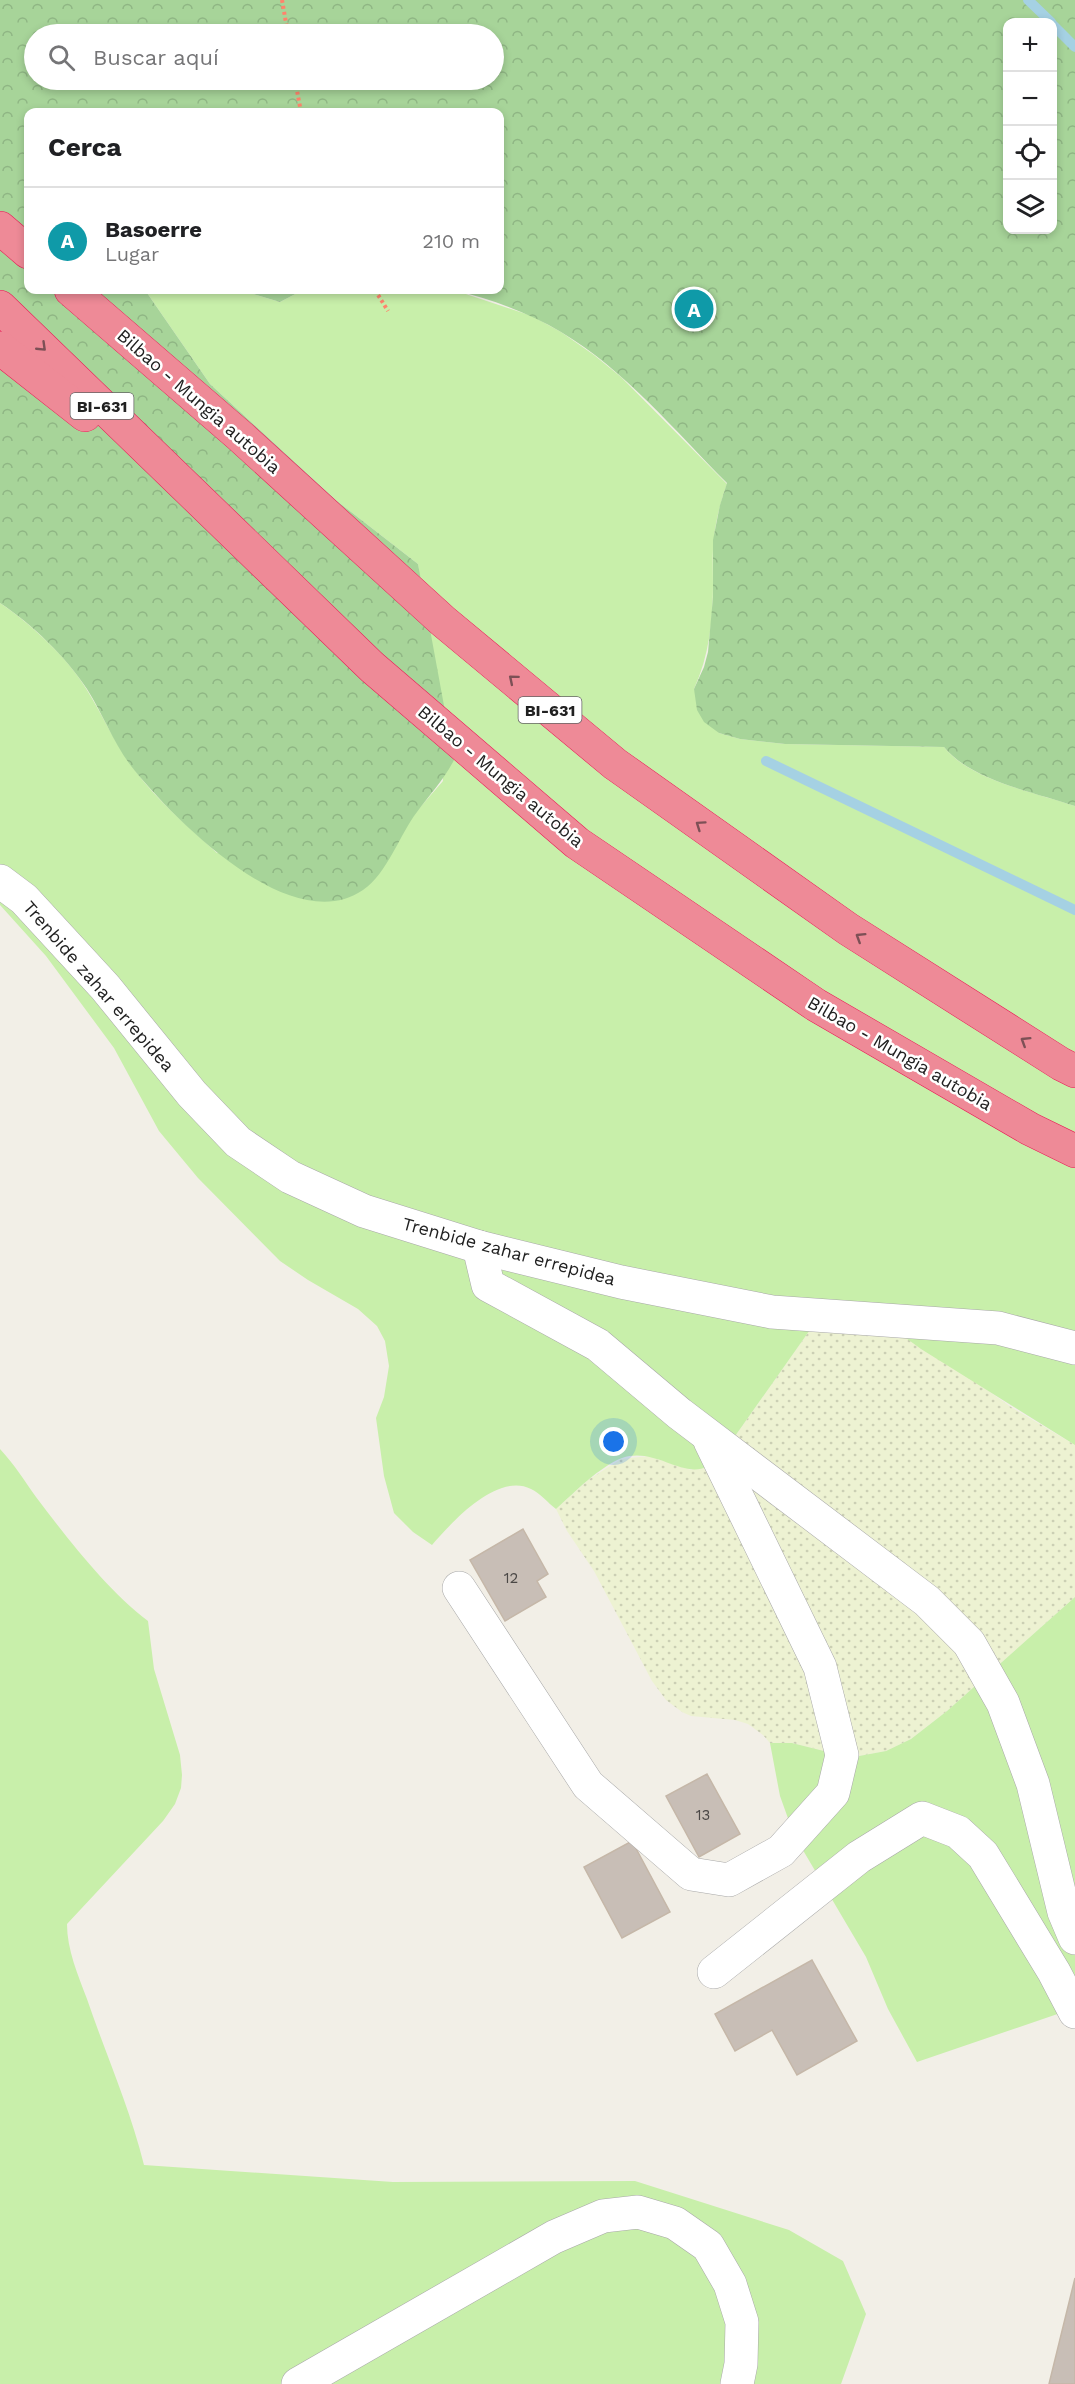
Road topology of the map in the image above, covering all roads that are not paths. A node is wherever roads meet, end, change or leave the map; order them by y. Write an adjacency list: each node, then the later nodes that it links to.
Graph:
1 (0, 228): 2 (highway)
2 (24, 249)
3 (76, 294): 8 (highway, Bilbao - Mungia autobia / BI-631, one-way to 3)
4 (0, 307): 6 (highway, Bilbao - Mungia autobia / BI-631, one-way to 6)
5 (0, 348): 6 (highway)
6 (204, 505): 9 (highway, Bilbao - Mungia autobia / BI-631)
7 (8, 893): 10 (street, Trenbide zahar errepidea)
8 (1075, 1071)
9 (1075, 1151)
10 (479, 1247): 11 (street, Trenbide zahar errepidea); 12 (street)
11 (1075, 1348)
12 (707, 1434): 13 (street); 14 (street)
13 (459, 1588)
14 (1075, 1938)
15 (714, 1972): 16 (street)
16 (1075, 2012)
17 (298, 2384): 18 (street)
18 (737, 2384)

